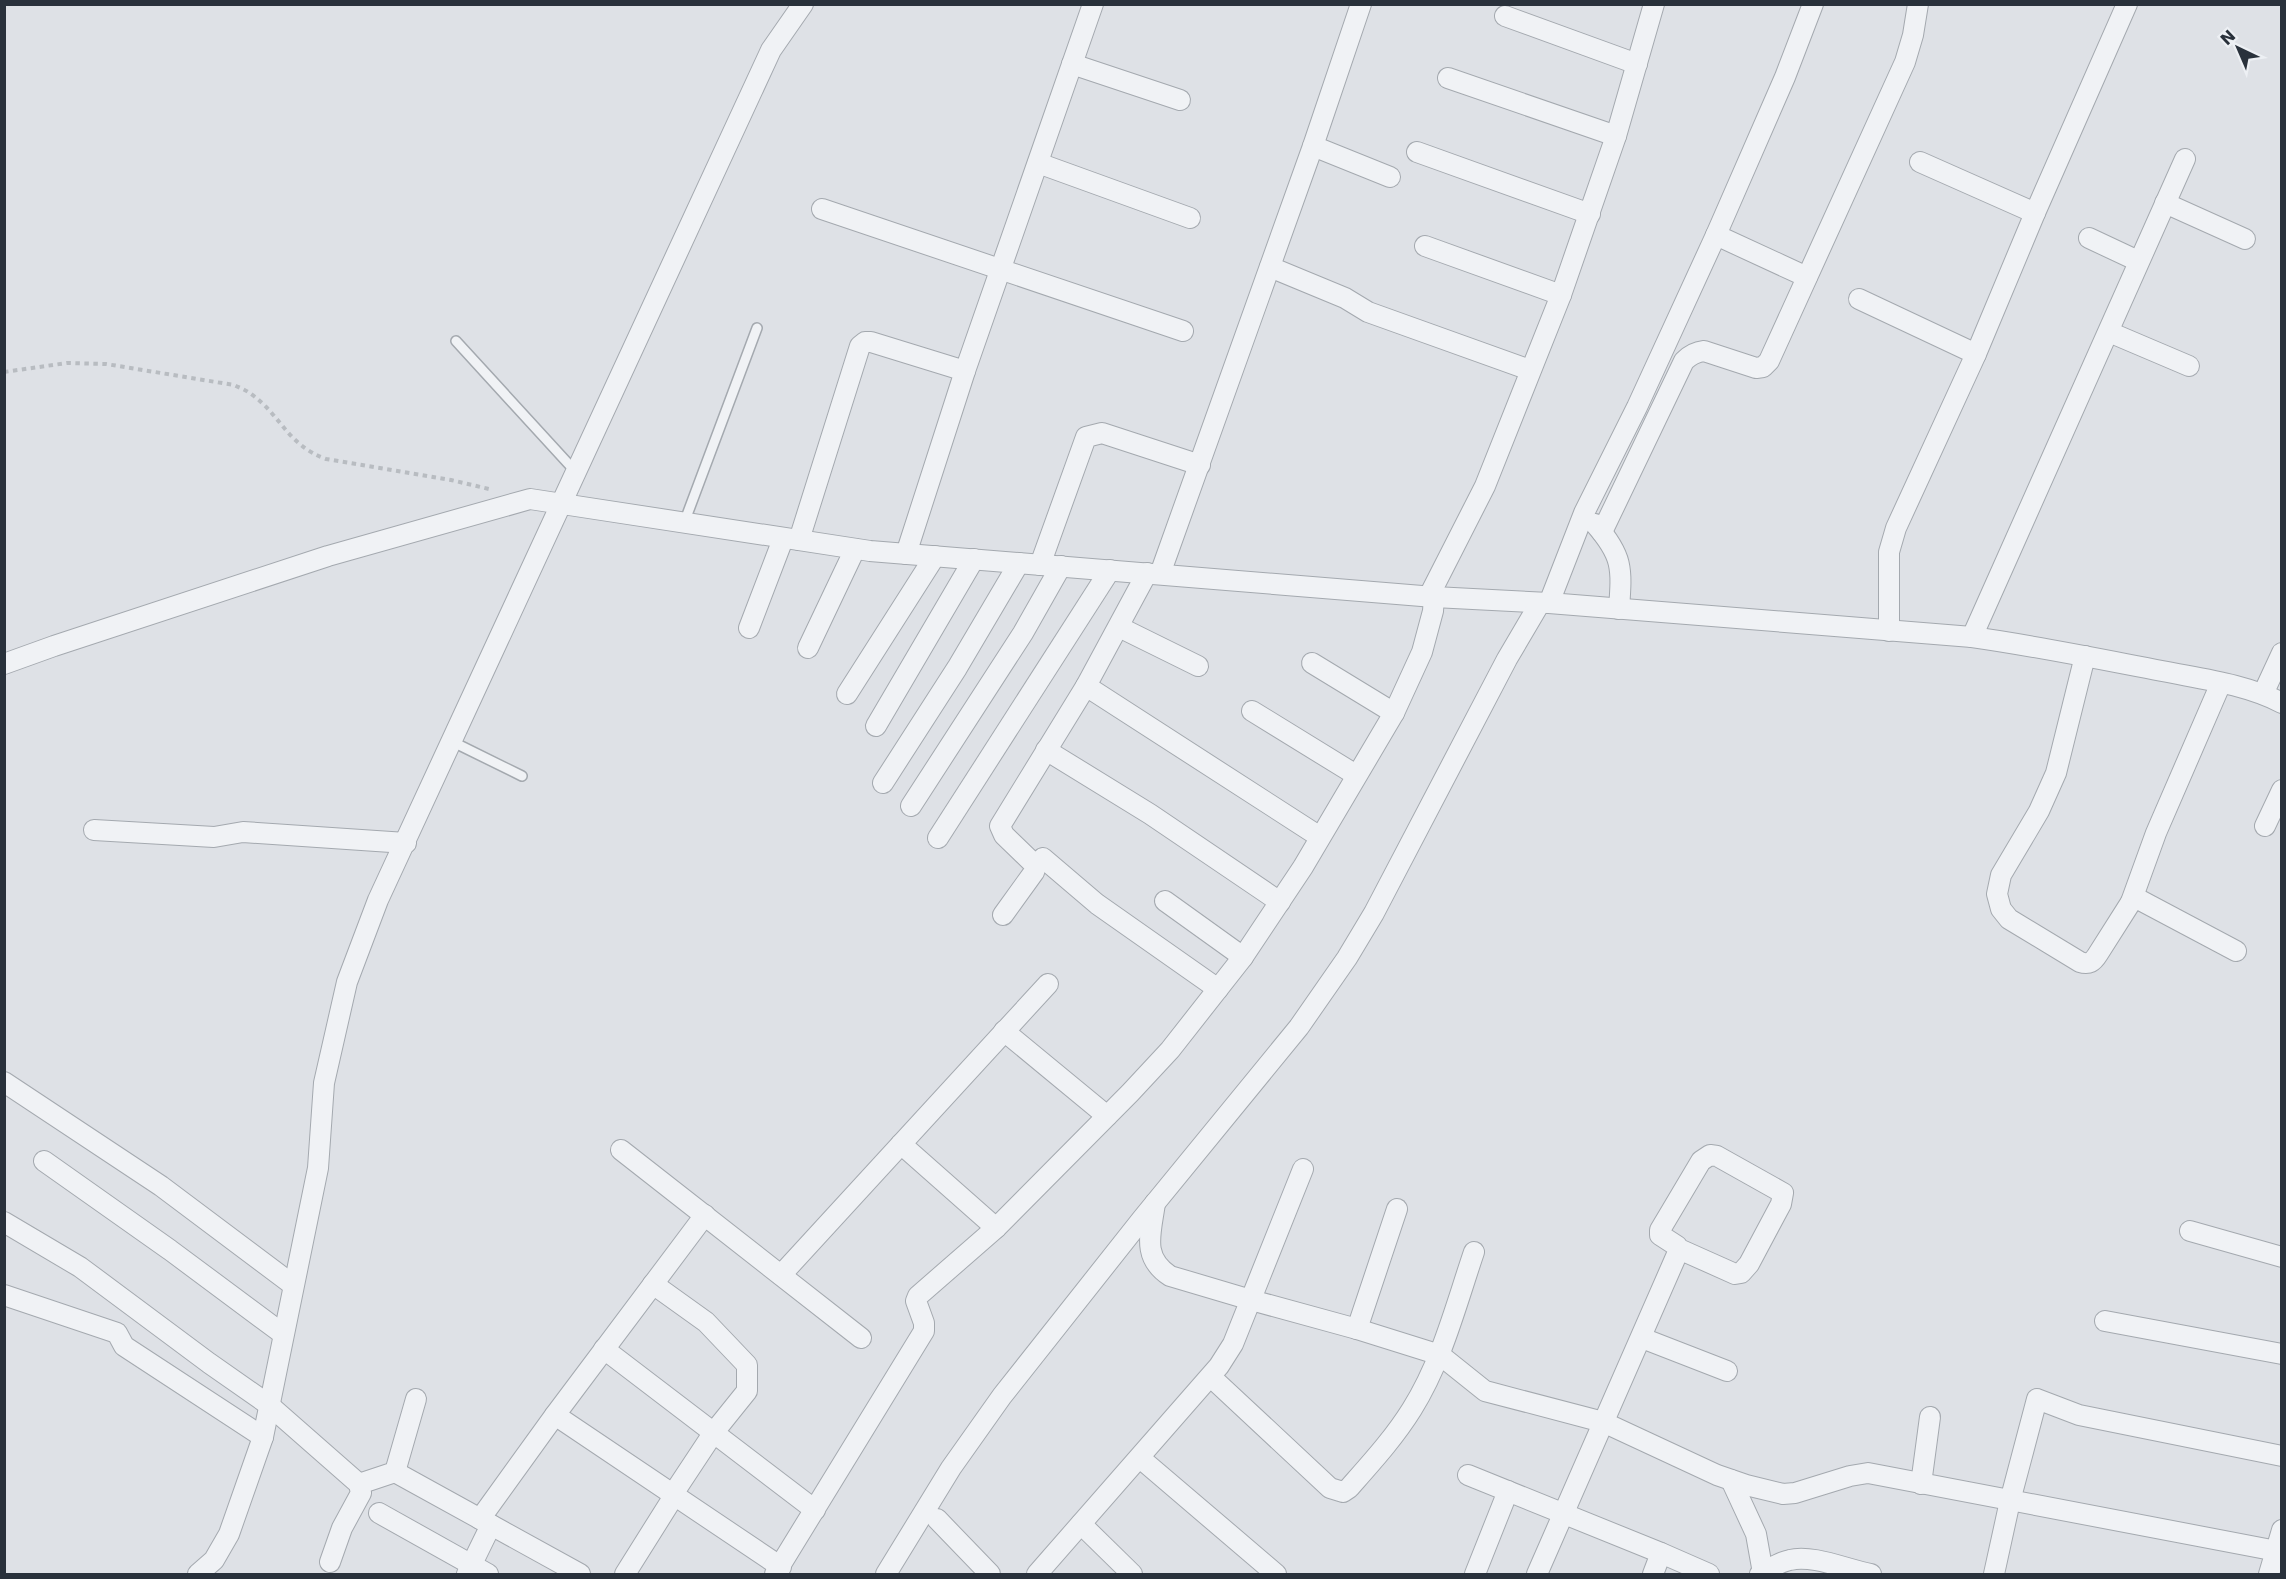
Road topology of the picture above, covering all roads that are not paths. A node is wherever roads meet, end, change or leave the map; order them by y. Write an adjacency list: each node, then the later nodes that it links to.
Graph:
1 (803, 4): 44 (street)
2 (1093, 4): 10 (street)
3 (1361, 4): 14 (street)
4 (1654, 4): 9 (street)
5 (1813, 4): 25 (street)
6 (1918, 4): 32 (street)
7 (2127, 4): 22 (street)
8 (1505, 16): 9 (street)
9 (1637, 63): 13 (street)
10 (1072, 64): 12 (street); 18 (street)
11 (1448, 78): 13 (street)
12 (1180, 100)
13 (1616, 136): 23 (street)
14 (1313, 146): 19 (street); 30 (street)
15 (1417, 152): 23 (street)
16 (2185, 159): 20 (street)
17 (1920, 162): 22 (street)
18 (1038, 163): 24 (street); 31 (street)
19 (1390, 177)
20 (2165, 203): 27 (street); 29 (street)
21 (822, 209): 31 (street)
22 (2035, 213): 39 (street)
23 (1590, 214): 33 (street)
24 (1190, 218)
25 (1716, 235): 32 (street); 46 (street)
26 (2089, 238): 29 (street)
27 (2245, 239)
28 (1425, 246): 33 (street)
29 (2138, 261): 37 (street)
30 (1270, 267): 41 (street); 43 (street)
31 (1001, 268): 36 (street); 42 (street)
32 (1807, 277): 48 (street)
33 (1561, 295): 41 (street)
34 (1859, 299): 39 (street)
35 (757, 328): 47 (lane)
36 (1183, 331)
37 (2109, 332): 40 (street); 65 (street)
38 (456, 341): 44 (lane)
39 (1976, 354): 64 (street)
40 (2189, 366)
41 (1530, 370): 59 (street)
42 (965, 371): 49 (street); 51 (street)
43 (1200, 465): 55 (street); 58 (street)
44 (575, 471): 45 (street)
45 (560, 504): 47 (street); 70 (street); 80 (street)
46 (1584, 513): 48 (street); 60 (street)
47 (684, 523): 49 (street)
48 (1602, 532): 61 (street)
49 (791, 540): 50 (street); 63 (street)
50 (855, 549): 51 (street); 66 (street)
51 (906, 554): 52 (street)
52 (935, 556): 53 (street); 74 (street)
53 (974, 559): 54 (street); 79 (street)
54 (1019, 563): 55 (street); 84 (street)
55 (1040, 565): 56 (street)
56 (1061, 566): 57 (street); 86 (street)
57 (1110, 570): 58 (street); 90 (street)
58 (1153, 574): 59 (street); 62 (street)
59 (1432, 597): 60 (street); 78 (street)
60 (1537, 603): 61 (street); 108 (street)
61 (1619, 609): 64 (street)
62 (1119, 627): 71 (street); 73 (street)
63 (749, 628)
64 (1889, 631): 65 (street)
65 (1972, 637): 68 (street)
66 (808, 648)
67 (2282, 653): 75 (street)
68 (2085, 656): 72 (street); 95 (street)
69 (1312, 663): 78 (street)
70 (4, 664)
71 (1198, 666)
72 (2221, 683): 75 (street); 95 (street)
73 (1086, 686): 81 (street); 89 (street)
74 (847, 694)
75 (2263, 694): 76 (street)
76 (2282, 703)
77 (1252, 711): 82 (street)
78 (1394, 713): 82 (street)
79 (876, 726)
80 (453, 742): 83 (lane); 91 (street)
81 (1046, 750): 94 (street); 96 (street)
82 (1356, 775): 89 (street)
83 (522, 776)
84 (883, 783)
85 (2282, 790): 87 (street)
86 (911, 806)
87 (2265, 826)
88 (94, 830): 91 (street)
89 (1320, 837): 94 (street)
90 (938, 838)
91 (405, 843): 119 (street)
92 (1043, 858): 100 (street)
93 (1165, 901): 98 (street)
94 (1280, 902): 98 (street)
95 (2131, 902): 97 (street)
96 (1004, 915)
97 (2236, 951)
98 (1243, 957): 100 (street)
99 (1048, 984): 101 (street)
100 (1218, 989): 103 (street)
101 (1004, 1031): 103 (street); 104 (street)
102 (4, 1082): 119 (street)
103 (1107, 1116): 112 (street)
104 (901, 1144): 112 (street); 117 (street)
105 (621, 1150): 110 (street)
106 (44, 1161): 124 (street)
107 (1303, 1168): 121 (street)
108 (1155, 1203): 121 (street); 165 (street)
109 (1397, 1209): 123 (street)
110 (705, 1215): 117 (street); 118 (street)
111 (4, 1222): 133 (street)
112 (996, 1228): 149 (street)
113 (2190, 1231): 116 (street)
114 (1679, 1249): 114 (street); 126 (street)
115 (1474, 1252): 129 (street)
116 (2282, 1257)
117 (782, 1275): 125 (street)
118 (653, 1284): 127 (street); 137 (street)
119 (293, 1285): 124 (street)
120 (4, 1295): 138 (street)
121 (1251, 1300): 123 (street); 131 (street)
122 (2105, 1321): 128 (street)
123 (1358, 1329): 129 (street)
124 (283, 1334): 133 (street)
125 (861, 1338)
126 (1642, 1338): 130 (street); 136 (street)
127 (604, 1349): 134 (street); 137 (street)
128 (2282, 1354)
129 (1440, 1355): 131 (street); 136 (street)
130 (1727, 1371)
131 (1211, 1377): 140 (street)
132 (416, 1399): 141 (street)
133 (269, 1406): 138 (street); 144 (street)
134 (555, 1415): 147 (street); 153 (street)
135 (1930, 1417): 145 (street)
136 (1603, 1422): 143 (street); 151 (street)
137 (714, 1432): 147 (street); 149 (street)
138 (262, 1437): 162 (street)
139 (2282, 1456): 148 (street)
140 (1140, 1458): 154 (street); 169 (street)
141 (395, 1472): 144 (street); 153 (street)
142 (1468, 1475): 146 (street)
143 (1731, 1480): 145 (street); 161 (street)
144 (359, 1484): 158 (street)
145 (1921, 1484): 148 (street)
146 (1508, 1491): 151 (street); 170 (street)
147 (673, 1494): 159 (street); 164 (street)
148 (2010, 1500): 156 (street); 175 (street)
149 (815, 1510): 159 (street)
150 (379, 1513): 160 (street)
151 (1562, 1513): 157 (street); 171 (street)
152 (937, 1519): 166 (street)
153 (486, 1522): 160 (street); 163 (street)
154 (1081, 1524): 167 (street); 168 (street)
155 (2282, 1530): 156 (street)
156 (2279, 1552): 176 (street)
157 (1661, 1553): 172 (street); 173 (street)
158 (330, 1562)
159 (778, 1571)
160 (476, 1572)
161 (1761, 1574): 174 (street)
162 (198, 1575)
163 (580, 1575)
164 (625, 1575)
165 (886, 1575)
166 (990, 1575)
167 (1036, 1575)
168 (1132, 1575)
169 (1276, 1575)
170 (1475, 1575)
171 (1537, 1575)
172 (1653, 1575)
173 (1709, 1575)
174 (1871, 1575)
175 (1994, 1575)
176 (2269, 1575)

